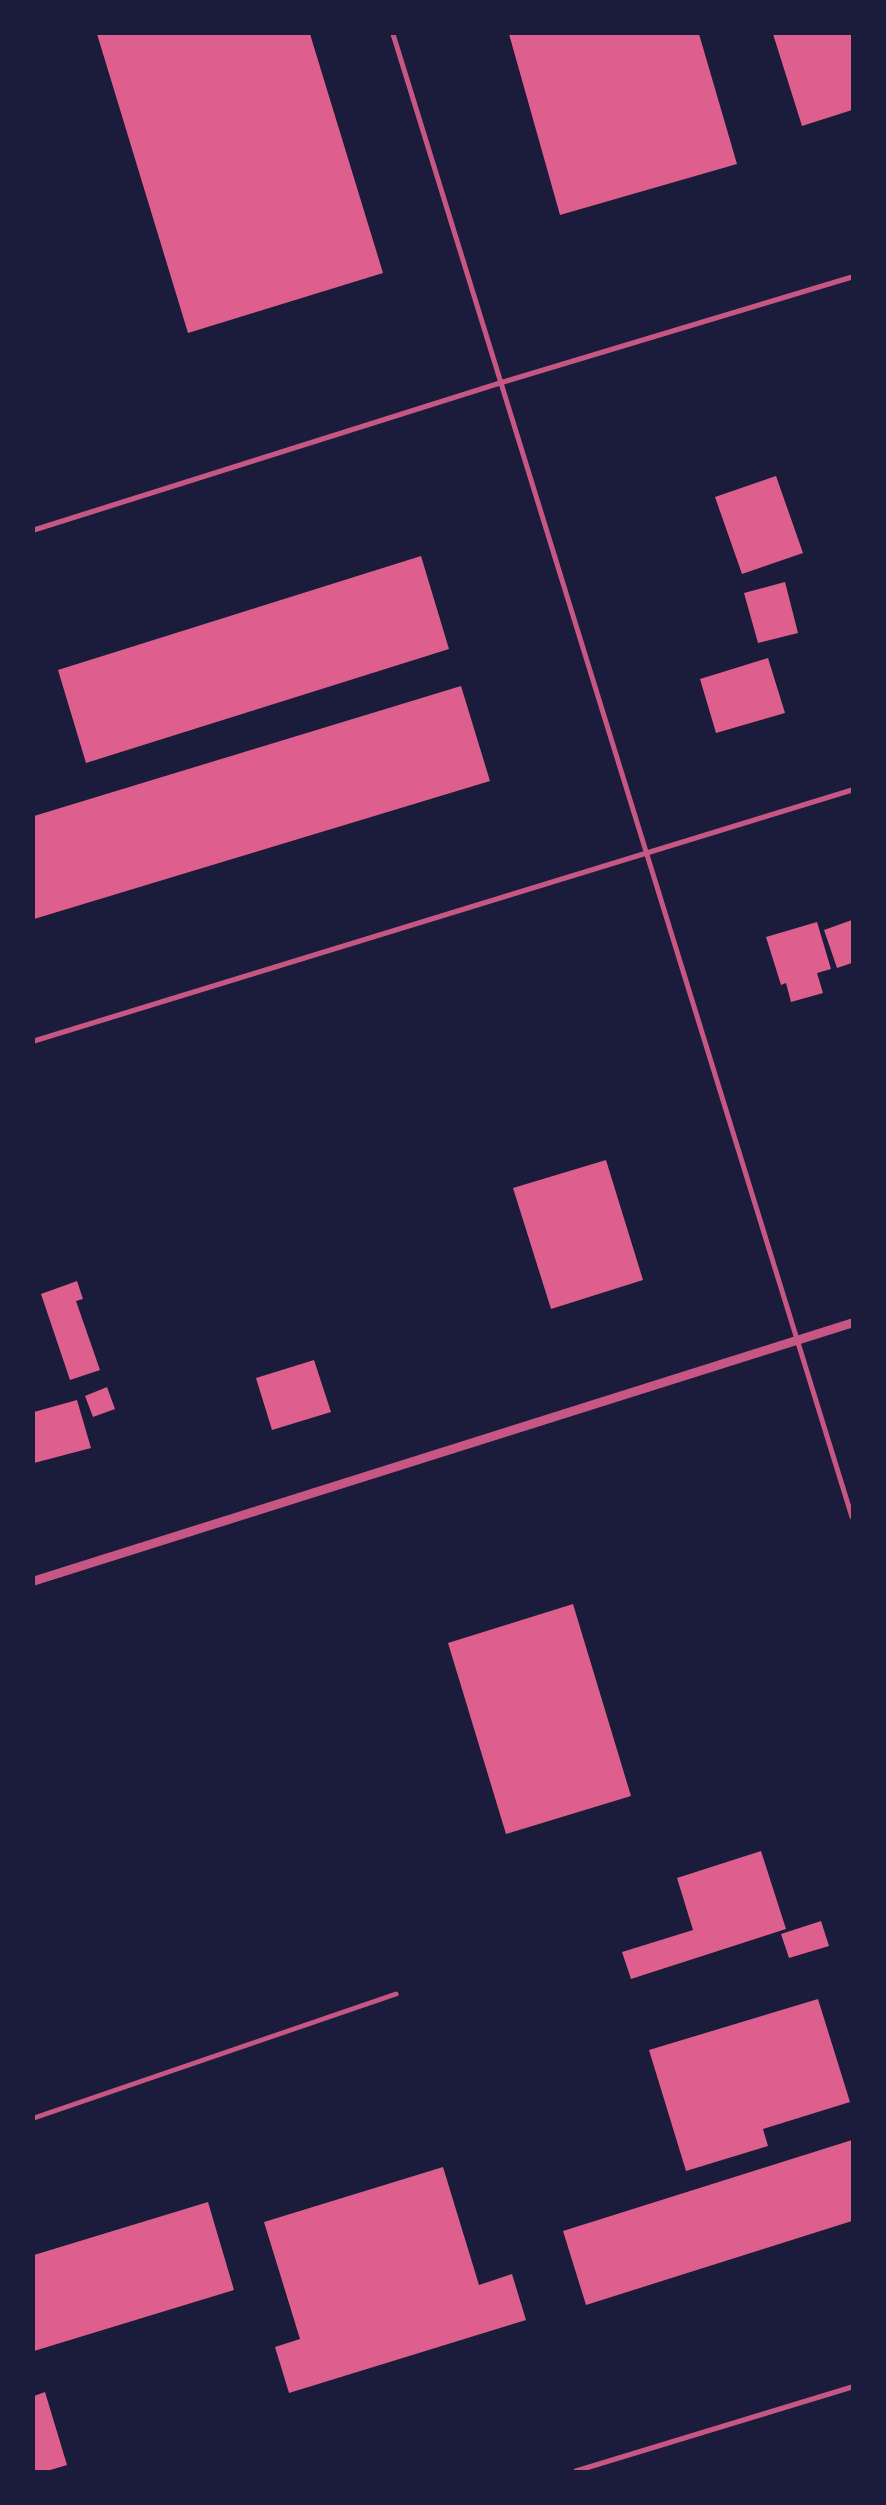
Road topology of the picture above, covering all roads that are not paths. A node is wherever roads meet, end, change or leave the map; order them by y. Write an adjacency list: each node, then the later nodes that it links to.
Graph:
1 (393, 34): 3 (street)
2 (852, 277): 3 (street)
3 (500, 383): 4 (street); 6 (street)
4 (34, 530)
5 (852, 790): 6 (street)
6 (647, 852): 7 (street); 9 (street)
7 (34, 1041)
8 (852, 1323): 9 (street)
9 (798, 1339): 10 (street); 11 (street)
10 (852, 1517)
11 (34, 1581)
12 (396, 1994): 13 (street)
13 (34, 2118)
14 (852, 2387): 15 (street)
15 (576, 2471)

